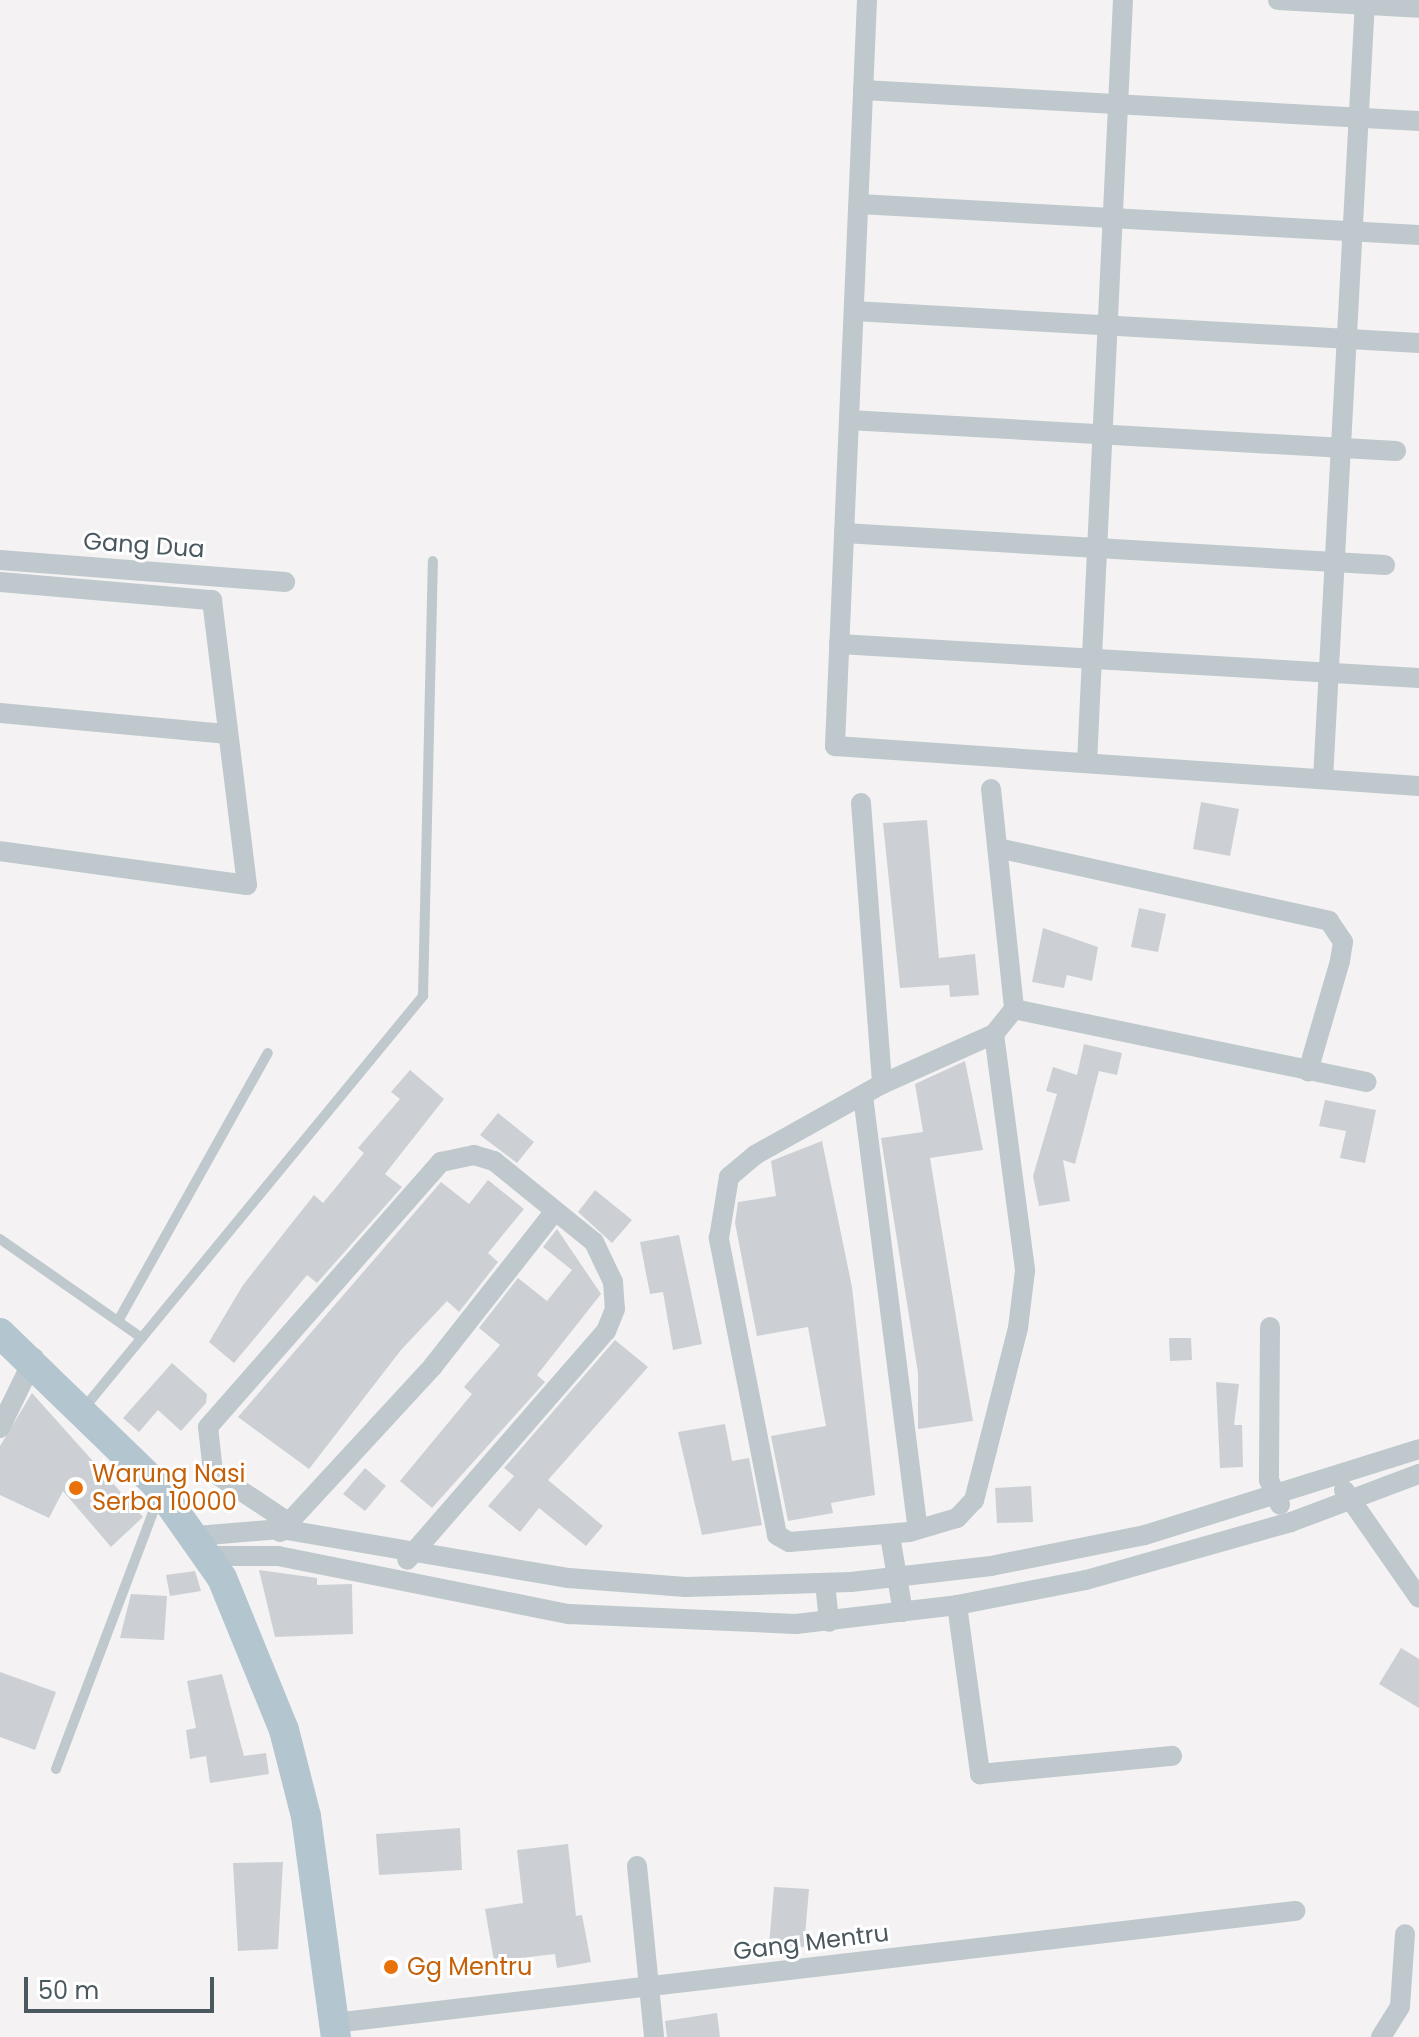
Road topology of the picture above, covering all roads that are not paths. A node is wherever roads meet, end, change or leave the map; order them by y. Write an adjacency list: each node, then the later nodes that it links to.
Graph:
1 (867, 0): 6 (street)
2 (1123, 0): 7 (street)
3 (1278, 0): 4 (street)
4 (1365, 2): 5 (street); 8 (street)
5 (1419, 8)
6 (863, 90): 7 (street); 10 (street)
7 (1118, 104): 8 (street); 11 (street)
8 (1359, 118): 9 (street); 12 (street)
9 (1419, 121)
10 (859, 204): 11 (street); 14 (street)
11 (1113, 218): 12 (street); 15 (street)
12 (1352, 231): 13 (street); 16 (street)
13 (1419, 235)
14 (854, 311): 15 (street); 18 (street)
15 (1107, 325): 16 (street); 19 (street)
16 (1346, 339): 17 (street); 20 (street)
17 (1419, 343)
18 (849, 420): 19 (street); 22 (street)
19 (1102, 434): 20 (street); 23 (street)
20 (1341, 448): 21 (street); 26 (street)
21 (1396, 451)
22 (844, 533): 23 (street); 30 (street)
23 (1097, 548): 26 (street); 31 (street)
24 (0, 560): 29 (street, Gang Dua)
25 (433, 561): 55 (lane)
26 (1334, 562): 27 (street); 32 (street)
27 (1385, 565)
28 (0, 582): 35 (street)
29 (285, 582)
30 (839, 644): 31 (street); 36 (street)
31 (1092, 659): 32 (street); 36 (street)
32 (1329, 673): 33 (street); 37 (street)
33 (1419, 678)
34 (0, 713): 35 (street)
35 (225, 734): 42 (street)
36 (1087, 763): 37 (street)
37 (1323, 779): 38 (street)
38 (1419, 786)
39 (991, 789): 41 (street)
40 (861, 803): 48 (street)
41 (998, 848): 43 (street); 46 (street)
42 (0, 851)
43 (1014, 1009): 44 (street); 46 (street)
44 (994, 1034): 48 (street); 67 (street)
45 (268, 1053): 52 (lane)
46 (1308, 1071): 47 (street)
47 (1367, 1082)
48 (882, 1084): 49 (street)
49 (863, 1096): 67 (street); 68 (street)
50 (555, 1211): 66 (street); 66 (street); 70 (street)
51 (0, 1239): 52 (lane)
52 (118, 1321): 55 (lane)
53 (1270, 1327): 63 (street)
54 (0, 1333): 56 (main road)
55 (142, 1338): 57 (lane)
56 (34, 1358): 57 (main road); 58 (street)
57 (84, 1408): 62 (main road)
58 (0, 1428)
59 (1419, 1449): 61 (street)
60 (1419, 1474): 64 (street)
61 (1337, 1479): 63 (street); 64 (street)
62 (161, 1490): 69 (main road); 82 (lane)
63 (1275, 1497): 65 (street); 72 (street)
64 (1351, 1501): 65 (street); 76 (street)
65 (1291, 1522): 77 (street)
66 (283, 1525): 69 (street); 70 (street); 71 (street)
67 (918, 1529): 68 (street)
68 (890, 1536): 72 (street)
69 (203, 1546): 71 (street); 87 (main road)
70 (412, 1552): 73 (street); 74 (street)
71 (278, 1556): 73 (street)
72 (896, 1576): 75 (street); 78 (street)
73 (399, 1578): 79 (street)
74 (590, 1580): 75 (street); 79 (street)
75 (825, 1583): 80 (street)
76 (1419, 1598)
77 (957, 1605): 78 (street); 81 (street)
78 (903, 1612): 80 (street)
79 (587, 1616): 80 (street)
80 (829, 1622)
81 (1172, 1756)
82 (56, 1769)
83 (637, 1866): 86 (street)
84 (1295, 1911): 86 (street, Gang Mentru)
85 (1405, 1934): 89 (street)
86 (644, 1989): 87 (street, Gang Mentru); 88 (street)
87 (335, 2030)
88 (654, 2037)
89 (1381, 2037)

